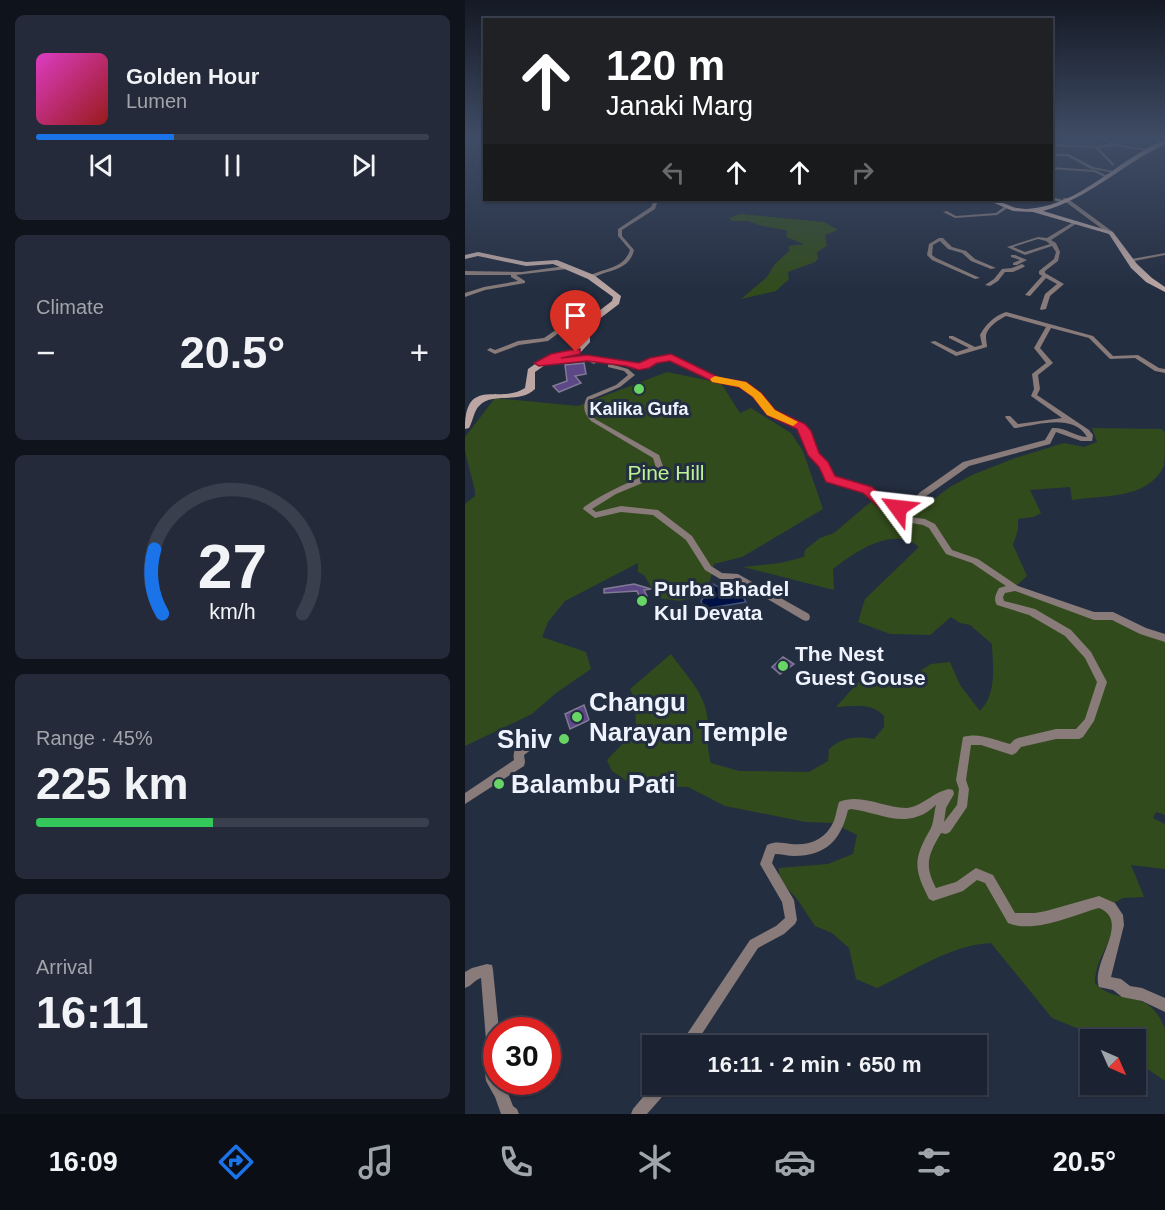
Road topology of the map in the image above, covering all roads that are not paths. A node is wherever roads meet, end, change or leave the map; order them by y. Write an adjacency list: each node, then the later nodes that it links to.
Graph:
1 (1087, 188): 3 (street)
2 (1053, 198): 3 (street)
3 (1063, 200): 9 (street); 12 (street)
4 (656, 201): 25 (street)
5 (992, 201): 7 (street)
6 (1014, 201): 7 (street)
7 (999, 204): 8 (street)
8 (1008, 207): 9 (street); 10 (street)
9 (1033, 210): 11 (street)
10 (945, 212)
11 (1077, 222): 12 (street); 13 (street)
12 (1111, 233): 17 (street)
13 (1048, 240): 14 (street); 14 (street)
14 (1055, 246): 18 (street); 24 (street)
15 (1165, 254): 17 (street)
16 (465, 257): 20 (street)
17 (1129, 260): 28 (street)
18 (1015, 264)
19 (1022, 266): 27 (street)
20 (565, 268): 23 (street); 25 (street)
21 (993, 268): 26 (street)
22 (465, 273): 23 (street)
23 (507, 275): 29 (street)
24 (1044, 276): 30 (street); 31 (street)
25 (591, 277): 32 (street)
26 (977, 278)
27 (988, 285)
28 (1165, 290)
29 (465, 295)
30 (1028, 295)
31 (1043, 309)
32 (590, 321): 37 (street); 39 (street)
33 (1049, 327): 36 (street); 40 (street); 42 (street)
34 (951, 337): 36 (street)
35 (933, 342): 36 (street)
36 (975, 349)
37 (491, 350)
38 (591, 360): 39 (street); 44 (street); 46 (street)
39 (539, 363): 43 (street)
40 (1165, 371)
41 (1008, 417): 42 (street)
42 (1074, 423): 44 (street)
43 (465, 426)
44 (898, 508): 45 (street)
45 (1014, 588): 47 (street); 50 (street)
46 (805, 617)
47 (1165, 638)
48 (528, 746): 49 (street)
49 (465, 799)
50 (938, 827): 52 (street); 53 (street)
51 (465, 982): 55 (street)
52 (1165, 1005)
53 (693, 1035)
54 (654, 1095): 56 (street)
55 (511, 1114)
56 (638, 1114)

